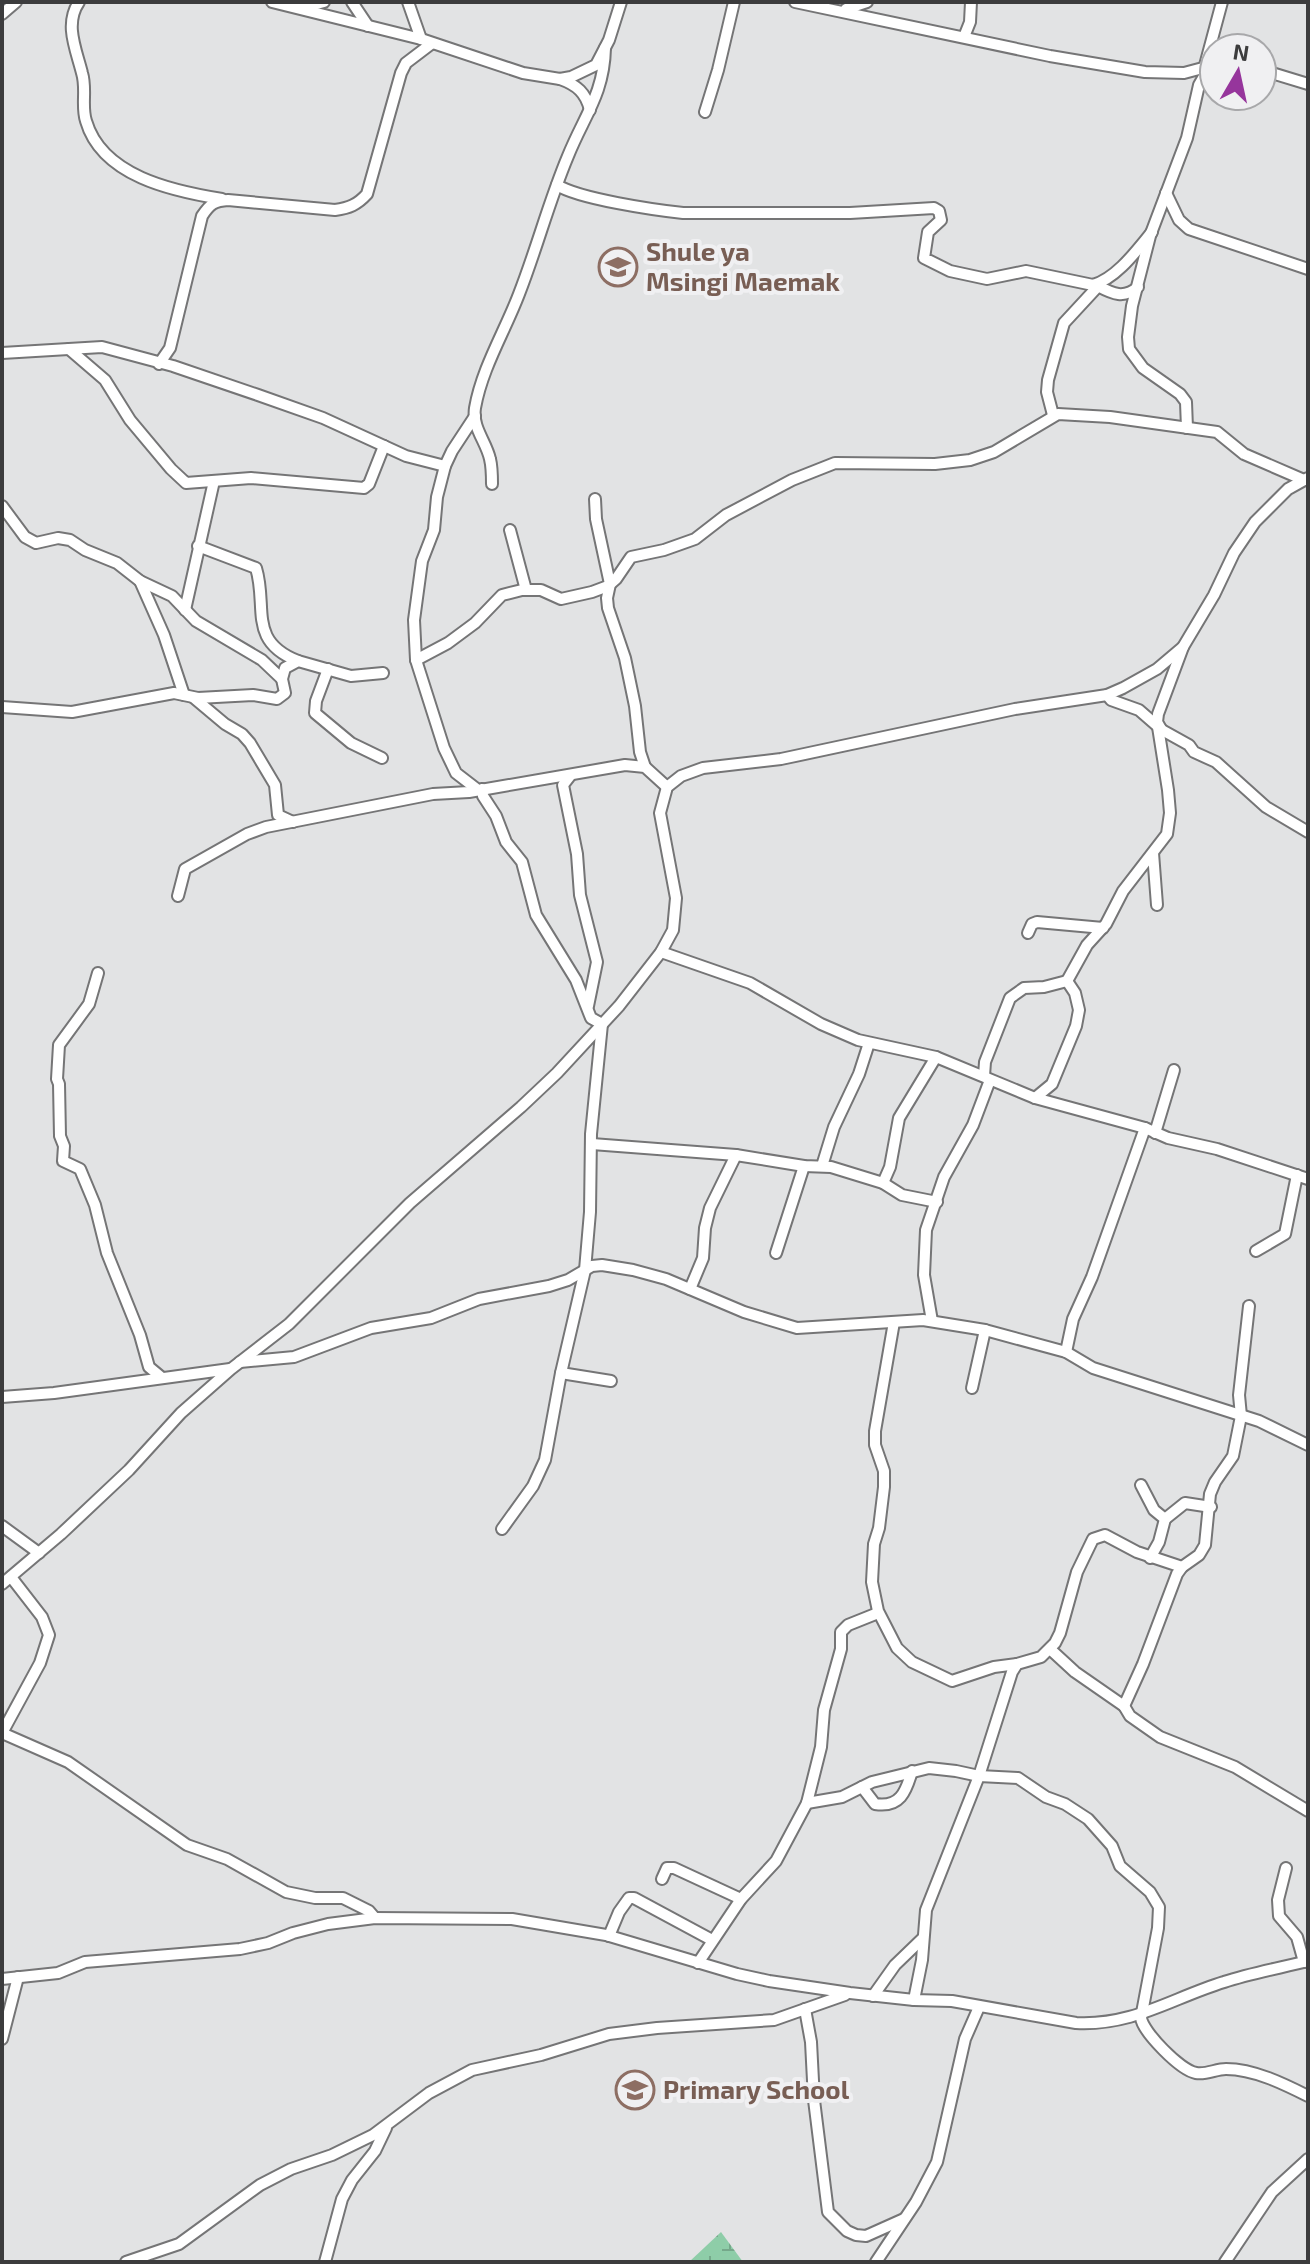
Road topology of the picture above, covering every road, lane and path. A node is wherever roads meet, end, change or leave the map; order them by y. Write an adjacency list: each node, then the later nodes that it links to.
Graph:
1 (16, 2): 15 (street)
2 (79, 2): 30 (street)
3 (272, 2): 13 (street)
4 (324, 2): 13 (street)
5 (352, 2): 16 (street)
6 (408, 2): 19 (street)
7 (621, 2): 20 (street)
8 (734, 2): 27 (street)
9 (795, 2): 14 (street)
10 (867, 2): 14 (street)
11 (971, 2): 18 (street)
12 (1222, 2): 17 (street)
13 (300, 9): 16 (street)
14 (841, 10): 18 (street)
15 (2, 14)
16 (368, 26): 19 (street)
17 (1216, 32)
18 (964, 37): 21 (street)
19 (426, 41): 23 (street); 30 (street)
20 (605, 48): 23 (street); 26 (street)
21 (1198, 69)
22 (1278, 75): 24 (street)
23 (560, 79): 26 (street)
24 (1308, 84)
25 (1198, 89): 29 (street)
26 (590, 110): 28 (street)
27 (705, 112)
28 (557, 185): 33 (street); 39 (street)
29 (1166, 193): 31 (street); 32 (street)
30 (228, 200): 37 (street)
31 (1152, 232): 33 (street); 34 (street)
32 (1308, 269)
33 (1099, 284): 34 (street); 38 (street)
34 (1138, 287): 40 (street)
35 (69, 349): 36 (street); 37 (street); 44 (street)
36 (2, 353)
37 (159, 364): 41 (street)
38 (1053, 415): 40 (street); 51 (street)
39 (475, 416): 42 (street); 45 (street)
40 (1187, 428): 43 (street)
41 (384, 446): 42 (street); 44 (street)
42 (445, 466): 56 (street)
43 (1306, 479): 54 (street)
44 (214, 481): 49 (street)
45 (492, 484)
46 (595, 499): 51 (street)
47 (2, 506): 50 (street)
48 (510, 530): 52 (street)
49 (198, 546): 53 (street); 57 (street)
50 (140, 581): 53 (street); 62 (street)
51 (610, 584): 52 (street); 66 (street)
52 (526, 590): 56 (street)
53 (185, 610): 55 (street)
54 (1183, 647): 61 (street); 64 (street)
55 (262, 660): 57 (street); 60 (street)
56 (416, 660): 69 (street)
57 (293, 662): 58 (street); 60 (street)
58 (328, 669): 59 (street); 65 (street)
59 (383, 673)
60 (282, 679): 62 (street)
61 (1107, 695): 64 (street); 68 (street)
62 (188, 696): 63 (street); 70 (street)
63 (2, 707)
64 (1160, 729): 71 (street); 72 (street)
65 (382, 758)
66 (645, 767): 67 (street); 68 (street)
67 (570, 776): 69 (street); 80 (street)
68 (667, 787): 77 (street)
69 (480, 789): 70 (street); 80 (street)
70 (295, 823): 73 (street)
71 (1308, 832)
72 (1153, 853): 74 (street); 75 (street)
73 (178, 896)
74 (1157, 905)
75 (1103, 928): 76 (street); 79 (street)
76 (1028, 933)
77 (661, 952): 81 (street); 82 (street)
78 (98, 973): 106 (street)
79 (1067, 981): 85 (street); 86 (street)
80 (587, 1009): 81 (street)
81 (602, 1024): 88 (street); 104 (street)
82 (869, 1043): 83 (street); 91 (street)
83 (936, 1057): 85 (street); 93 (street)
84 (1174, 1070): 87 (street)
85 (987, 1078): 86 (street); 94 (street)
86 (1035, 1098): 87 (street)
87 (1150, 1131): 92 (street); 103 (street)
88 (592, 1144): 89 (street); 97 (street)
89 (736, 1155): 90 (street); 98 (street)
90 (804, 1166): 91 (street); 96 (street)
91 (822, 1166): 93 (street)
92 (1302, 1177): 95 (street)
93 (883, 1183): 94 (street)
94 (937, 1202): 100 (street)
95 (1256, 1251)
96 (776, 1253)
97 (585, 1270): 98 (street); 104 (street); 105 (street)
98 (690, 1289): 101 (street)
99 (1249, 1306): 110 (street)
100 (932, 1321): 101 (street); 102 (street)
101 (894, 1322): 121 (street)
102 (985, 1330): 103 (street); 108 (street)
103 (1066, 1352): 110 (street)
104 (235, 1366): 106 (street); 117 (street)
105 (561, 1373): 107 (street); 116 (street)
106 (161, 1377): 109 (street)
107 (611, 1381)
108 (972, 1388)
109 (2, 1397)
110 (1241, 1416): 111 (street); 113 (street)
111 (1306, 1440)
112 (1141, 1485): 114 (street)
113 (1211, 1507): 114 (street); 119 (street)
114 (1165, 1519): 118 (street)
115 (2, 1526): 117 (street)
116 (502, 1529)
117 (39, 1553): 120 (street)
118 (1150, 1558): 119 (street); 122 (street)
119 (1182, 1567): 124 (street)
120 (7, 1580): 125 (street)
121 (878, 1613): 123 (street); 129 (street)
122 (1050, 1649): 123 (street); 124 (street)
123 (1017, 1664): 127 (street)
124 (1124, 1706): 130 (street)
125 (2, 1733): 134 (street)
126 (912, 1771): 127 (street); 128 (street); 128 (street)
127 (979, 1776): 136 (street); 147 (street)
128 (862, 1787): 129 (street)
129 (807, 1803): 133 (street)
130 (1308, 1811)
131 (1286, 1868): 138 (street)
132 (662, 1879): 133 (street)
133 (741, 1899): 137 (street)
134 (375, 1918): 135 (street); 140 (street)
135 (609, 1936): 137 (street); 139 (street)
136 (922, 1939): 143 (street); 144 (street)
137 (712, 1940): 139 (street)
138 (1306, 1962): 147 (street)
139 (698, 1963): 142 (street)
140 (18, 1977): 141 (street); 148 (street)
141 (2, 1979)
142 (850, 1993): 143 (street); 146 (street)
143 (873, 1996): 144 (street)
144 (914, 2000): 145 (street)
145 (979, 2007): 147 (street); 152 (street)
146 (805, 2009): 150 (street); 152 (street)
147 (1141, 2015): 149 (street)
148 (2, 2039)
149 (1308, 2096)
150 (388, 2123): 153 (street); 154 (street)
151 (1308, 2159): 156 (street)
152 (904, 2219): 155 (street)
153 (126, 2262)
154 (325, 2262)
155 (878, 2262)
156 (1225, 2262)

